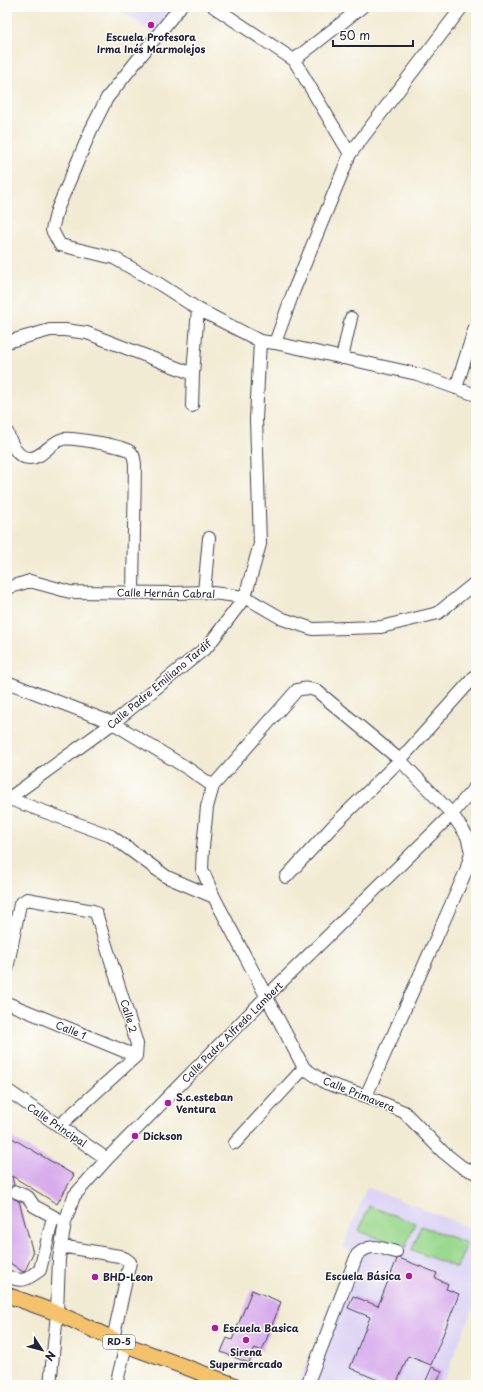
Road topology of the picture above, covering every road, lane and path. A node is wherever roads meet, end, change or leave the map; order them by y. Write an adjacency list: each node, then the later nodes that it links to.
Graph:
1 (180, 7): 7 (street)
2 (214, 7): 5 (street)
3 (362, 7): 5 (street)
4 (462, 7): 6 (street)
5 (294, 60): 6 (street)
6 (350, 154): 12 (street)
7 (198, 309): 10 (street); 14 (street)
8 (351, 318): 13 (street)
9 (476, 324): 15 (street)
10 (260, 341): 12 (street); 24 (street, Calle Padre Emiliano Tardif)
11 (7, 342): 14 (street)
12 (275, 343): 13 (street)
13 (342, 358): 15 (street)
14 (193, 374): 17 (street)
15 (456, 388): 16 (street)
16 (476, 394)
17 (192, 406)
18 (7, 432): 22 (street)
19 (209, 538): 23 (street)
20 (476, 582): 24 (street, Calle Hernán Cabral)
21 (7, 588): 22 (street, Calle Hernán Cabral)
22 (133, 592): 23 (street, Calle Hernán Cabral)
23 (204, 592): 24 (street, Calle Hernán Cabral)
24 (245, 597): 27 (street, Calle Padre Emiliano Tardif)
25 (476, 675): 28 (street)
26 (7, 682): 27 (street)
27 (113, 723): 29 (street); 31 (street, Calle Padre Emiliano Tardif)
28 (400, 760): 29 (street); 32 (street); 33 (street)
29 (213, 786): 34 (street, Calle Primavera)
30 (476, 786): 32 (street, Calle Padre Alfredo Lambert)
31 (8, 799): 34 (street)
32 (452, 814): 36 (street, Calle Padre Alfredo Lambert); 41 (street)
33 (286, 877)
34 (214, 897): 36 (street, Calle Primavera)
35 (7, 969): 38 (street, Calle 2)
36 (267, 996): 39 (street, Calle Primavera); 44 (street, Calle Padre Alfredo Lambert)
37 (7, 1003): 38 (street, Calle 1)
38 (136, 1056): 42 (street)
39 (304, 1068): 41 (street, Calle Primavera); 43 (street)
40 (7, 1090): 42 (street, Calle Principal)
41 (366, 1096): 45 (street, Calle Primavera)
42 (59, 1126): 44 (street, Calle Principal)
43 (235, 1143)
44 (107, 1159): 48 (street, Calle Padre Alfredo Lambert)
45 (476, 1172)
46 (16, 1192): 47 (street)
47 (52, 1217): 48 (street); 51 (street)
48 (65, 1222): 49 (street, Calle Padre Alfredo Lambert)
49 (61, 1246): 53 (street, Calle Padre Alfredo Lambert); 54 (street)
50 (396, 1252): 58 (street)
51 (7, 1276)
52 (7, 1295): 53 (main road, RD-5)
53 (57, 1313): 54 (main road, RD-5); 55 (street, Calle Padre Alfredo Lambert)
54 (119, 1342): 56 (street); 57 (main road, RD-5)
55 (50, 1385)
56 (116, 1385)
57 (234, 1385)
58 (307, 1385)

